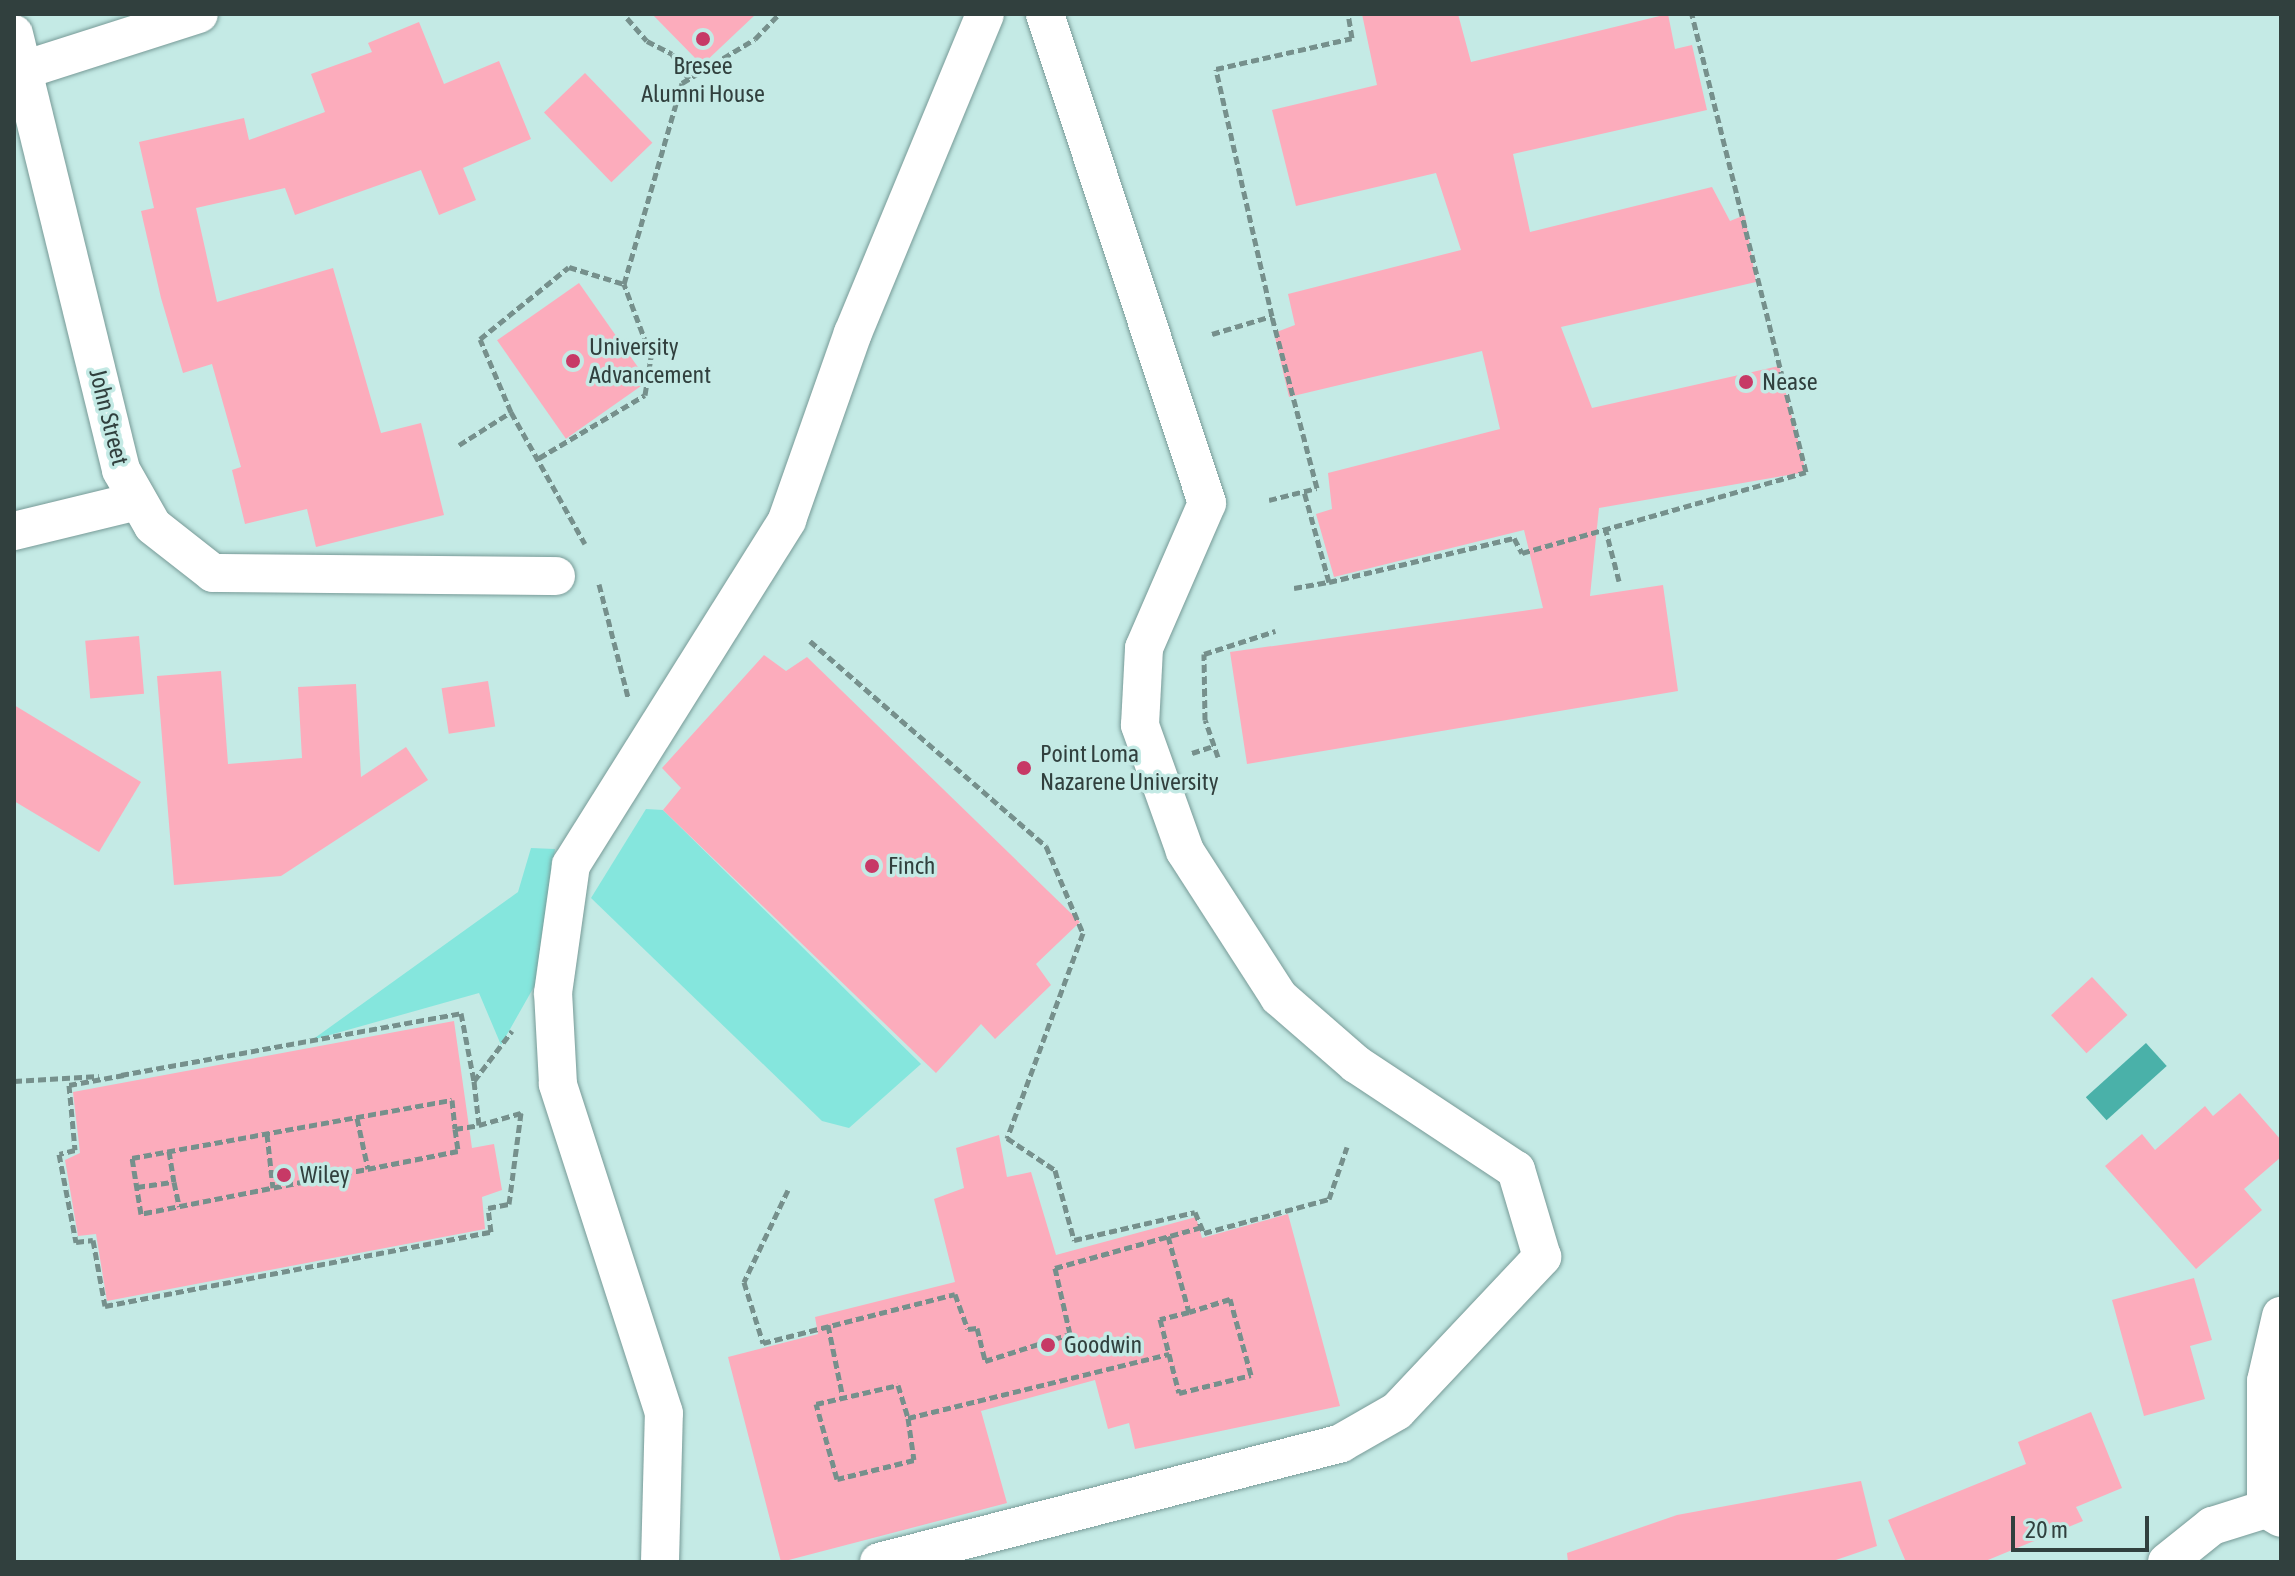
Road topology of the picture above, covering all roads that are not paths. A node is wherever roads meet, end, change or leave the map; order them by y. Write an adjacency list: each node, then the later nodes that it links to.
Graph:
1 (199, 14): 5 (street)
2 (985, 14): 11 (street)
3 (1045, 14): 12 (street)
4 (14, 34): 5 (street, John Street)
5 (19, 72): 6 (street, John Street)
6 (137, 501): 7 (street); 8 (street, John Street)
7 (14, 531)
8 (556, 576)
9 (2281, 1316): 10 (street)
10 (2274, 1514): 13 (street)
11 (660, 1562)
12 (879, 1562)
13 (2167, 1562)

